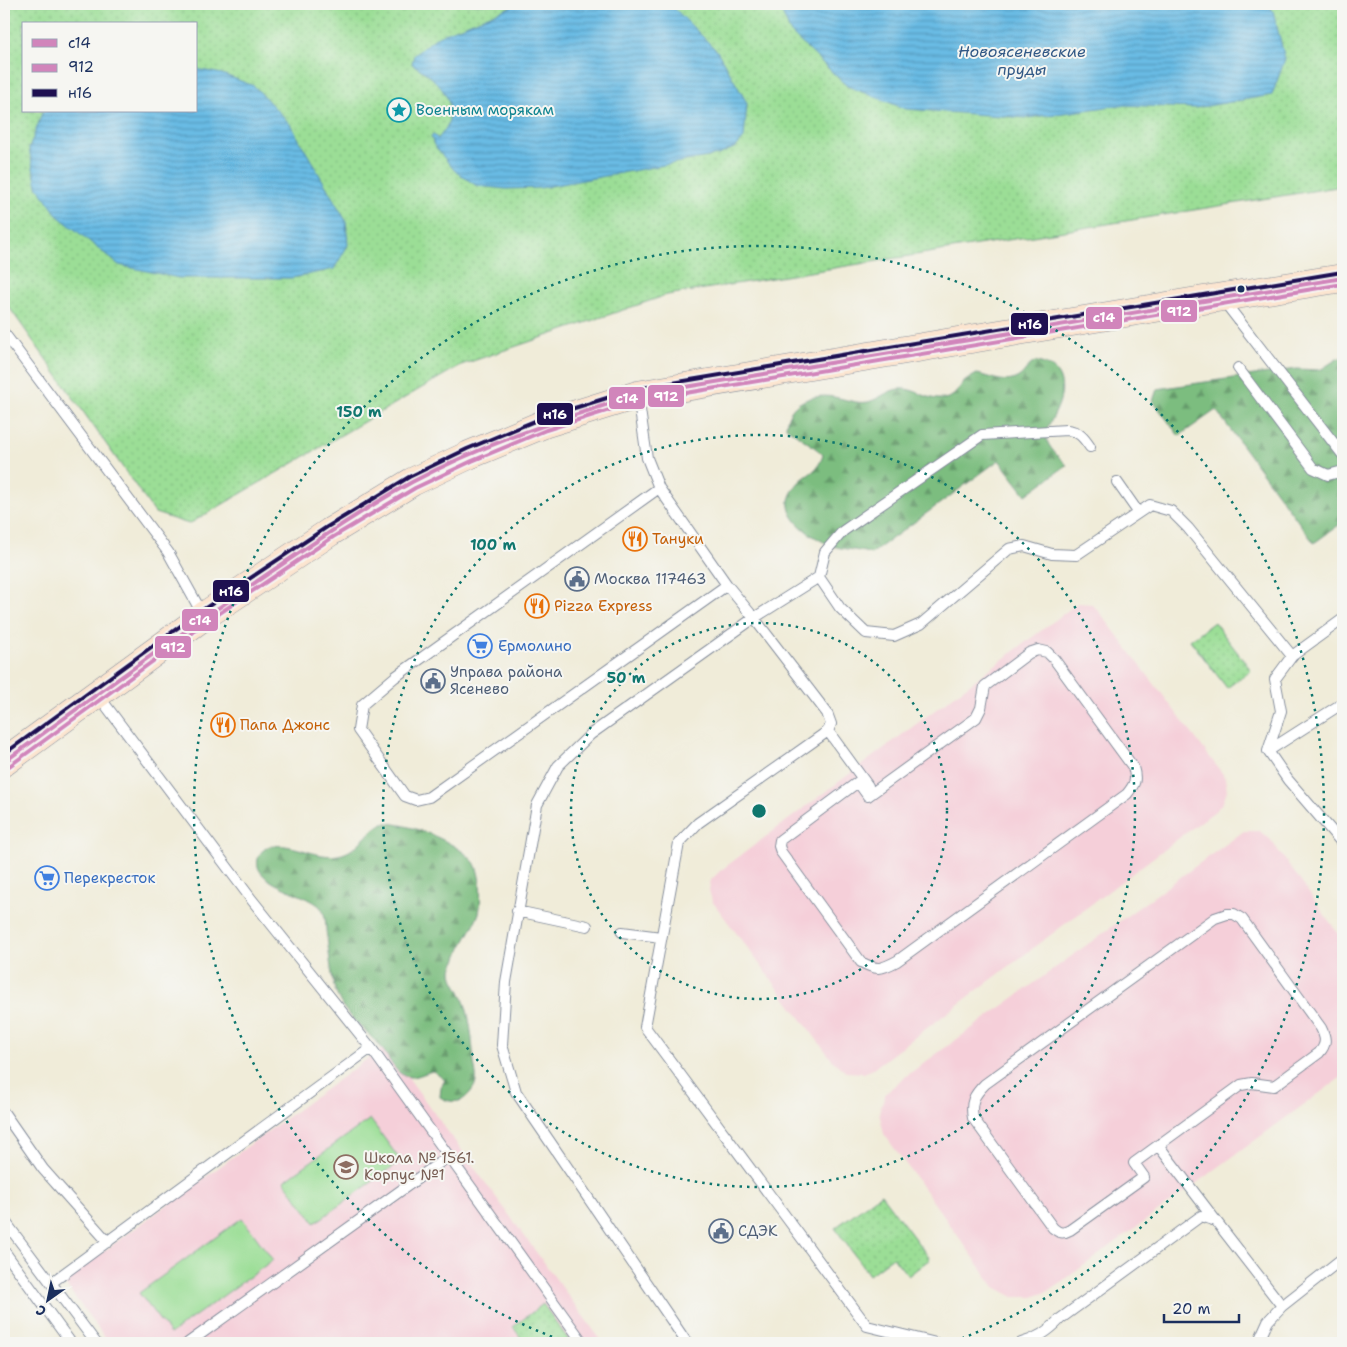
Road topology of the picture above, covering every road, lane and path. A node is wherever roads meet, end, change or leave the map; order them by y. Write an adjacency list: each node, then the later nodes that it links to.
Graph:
1 (1343, 278): 2 (main road)
2 (1221, 297): 5 (main road); 7 (lane)
3 (4, 333): 14 (lane)
4 (1238, 368): 8 (lane)
5 (638, 395): 10 (lane); 14 (main road)
6 (1090, 447): 12 (lane)
7 (1343, 455)
8 (1343, 471)
9 (1117, 482): 11 (lane)
10 (659, 488): 13 (lane); 13 (lane)
11 (1138, 512): 12 (lane); 17 (lane)
12 (819, 577): 15 (lane)
13 (727, 585): 15 (lane)
14 (204, 616): 18 (main road)
15 (754, 618): 20 (lane); 25 (lane)
16 (1343, 619): 17 (lane)
17 (1292, 656): 21 (lane)
18 (97, 694): 22 (main road); 29 (lane)
19 (1343, 704): 21 (lane)
20 (828, 731): 23 (lane); 28 (lane)
21 (1268, 751): 24 (lane)
22 (4, 762)
23 (873, 792): 23 (lane)
24 (1343, 844)
25 (517, 911): 26 (lane); 44 (lane)
26 (587, 926)
27 (622, 932): 28 (lane)
28 (661, 937): 45 (lane)
29 (371, 1048): 32 (lane); 35 (lane)
30 (4, 1113): 35 (lane)
31 (1158, 1145): 31 (lane); 34 (lane)
32 (449, 1156): 42 (lane); 43 (lane)
33 (4, 1220): 38 (lane)
34 (1216, 1221): 39 (lane); 46 (lane)
35 (108, 1242): 38 (lane)
36 (4, 1251): 40 (lane)
37 (1343, 1258): 39 (lane)
38 (51, 1283): 41 (lane)
39 (1282, 1306): 47 (lane)
40 (71, 1343)
41 (96, 1343)
42 (188, 1343)
43 (583, 1343)
44 (688, 1343)
45 (936, 1343)
46 (1021, 1343)
47 (1258, 1343)

